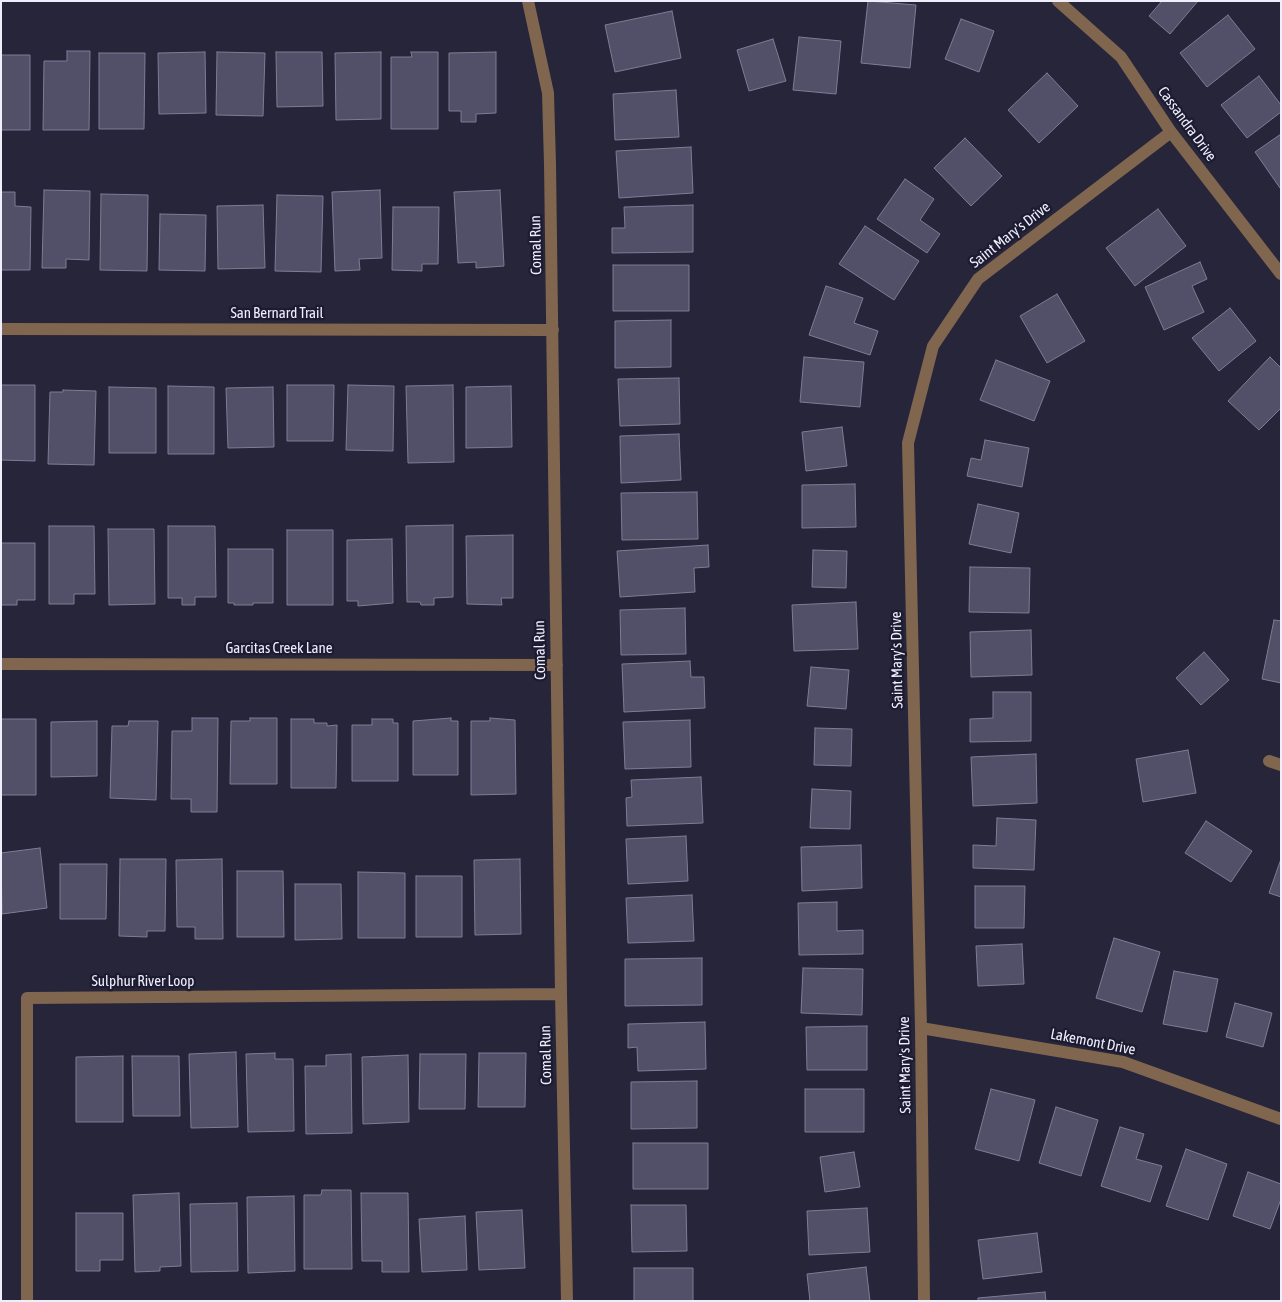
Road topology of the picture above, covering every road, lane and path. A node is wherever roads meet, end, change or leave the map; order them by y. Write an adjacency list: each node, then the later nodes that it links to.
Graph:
1 (528, 1): 6 (street, Comal Run)
2 (1058, 1): 3 (street, Cassandra Drive)
3 (1171, 132): 4 (street, Cassandra Drive); 10 (street, Saint Mary's Drive)
4 (1281, 274)
5 (1, 329): 6 (street, San Bernard Trail)
6 (553, 330): 8 (street, Comal Run)
7 (1, 664): 8 (street, Garcitas Creek Lane)
8 (557, 665): 9 (street, Comal Run)
9 (561, 994): 12 (street, Sulphur River Loop); 13 (street, Comal Run)
10 (922, 1028): 11 (street, Lakemont Drive); 14 (street, Saint Mary's Drive)
11 (1281, 1118)
12 (27, 1301)
13 (567, 1301)
14 (924, 1301)

